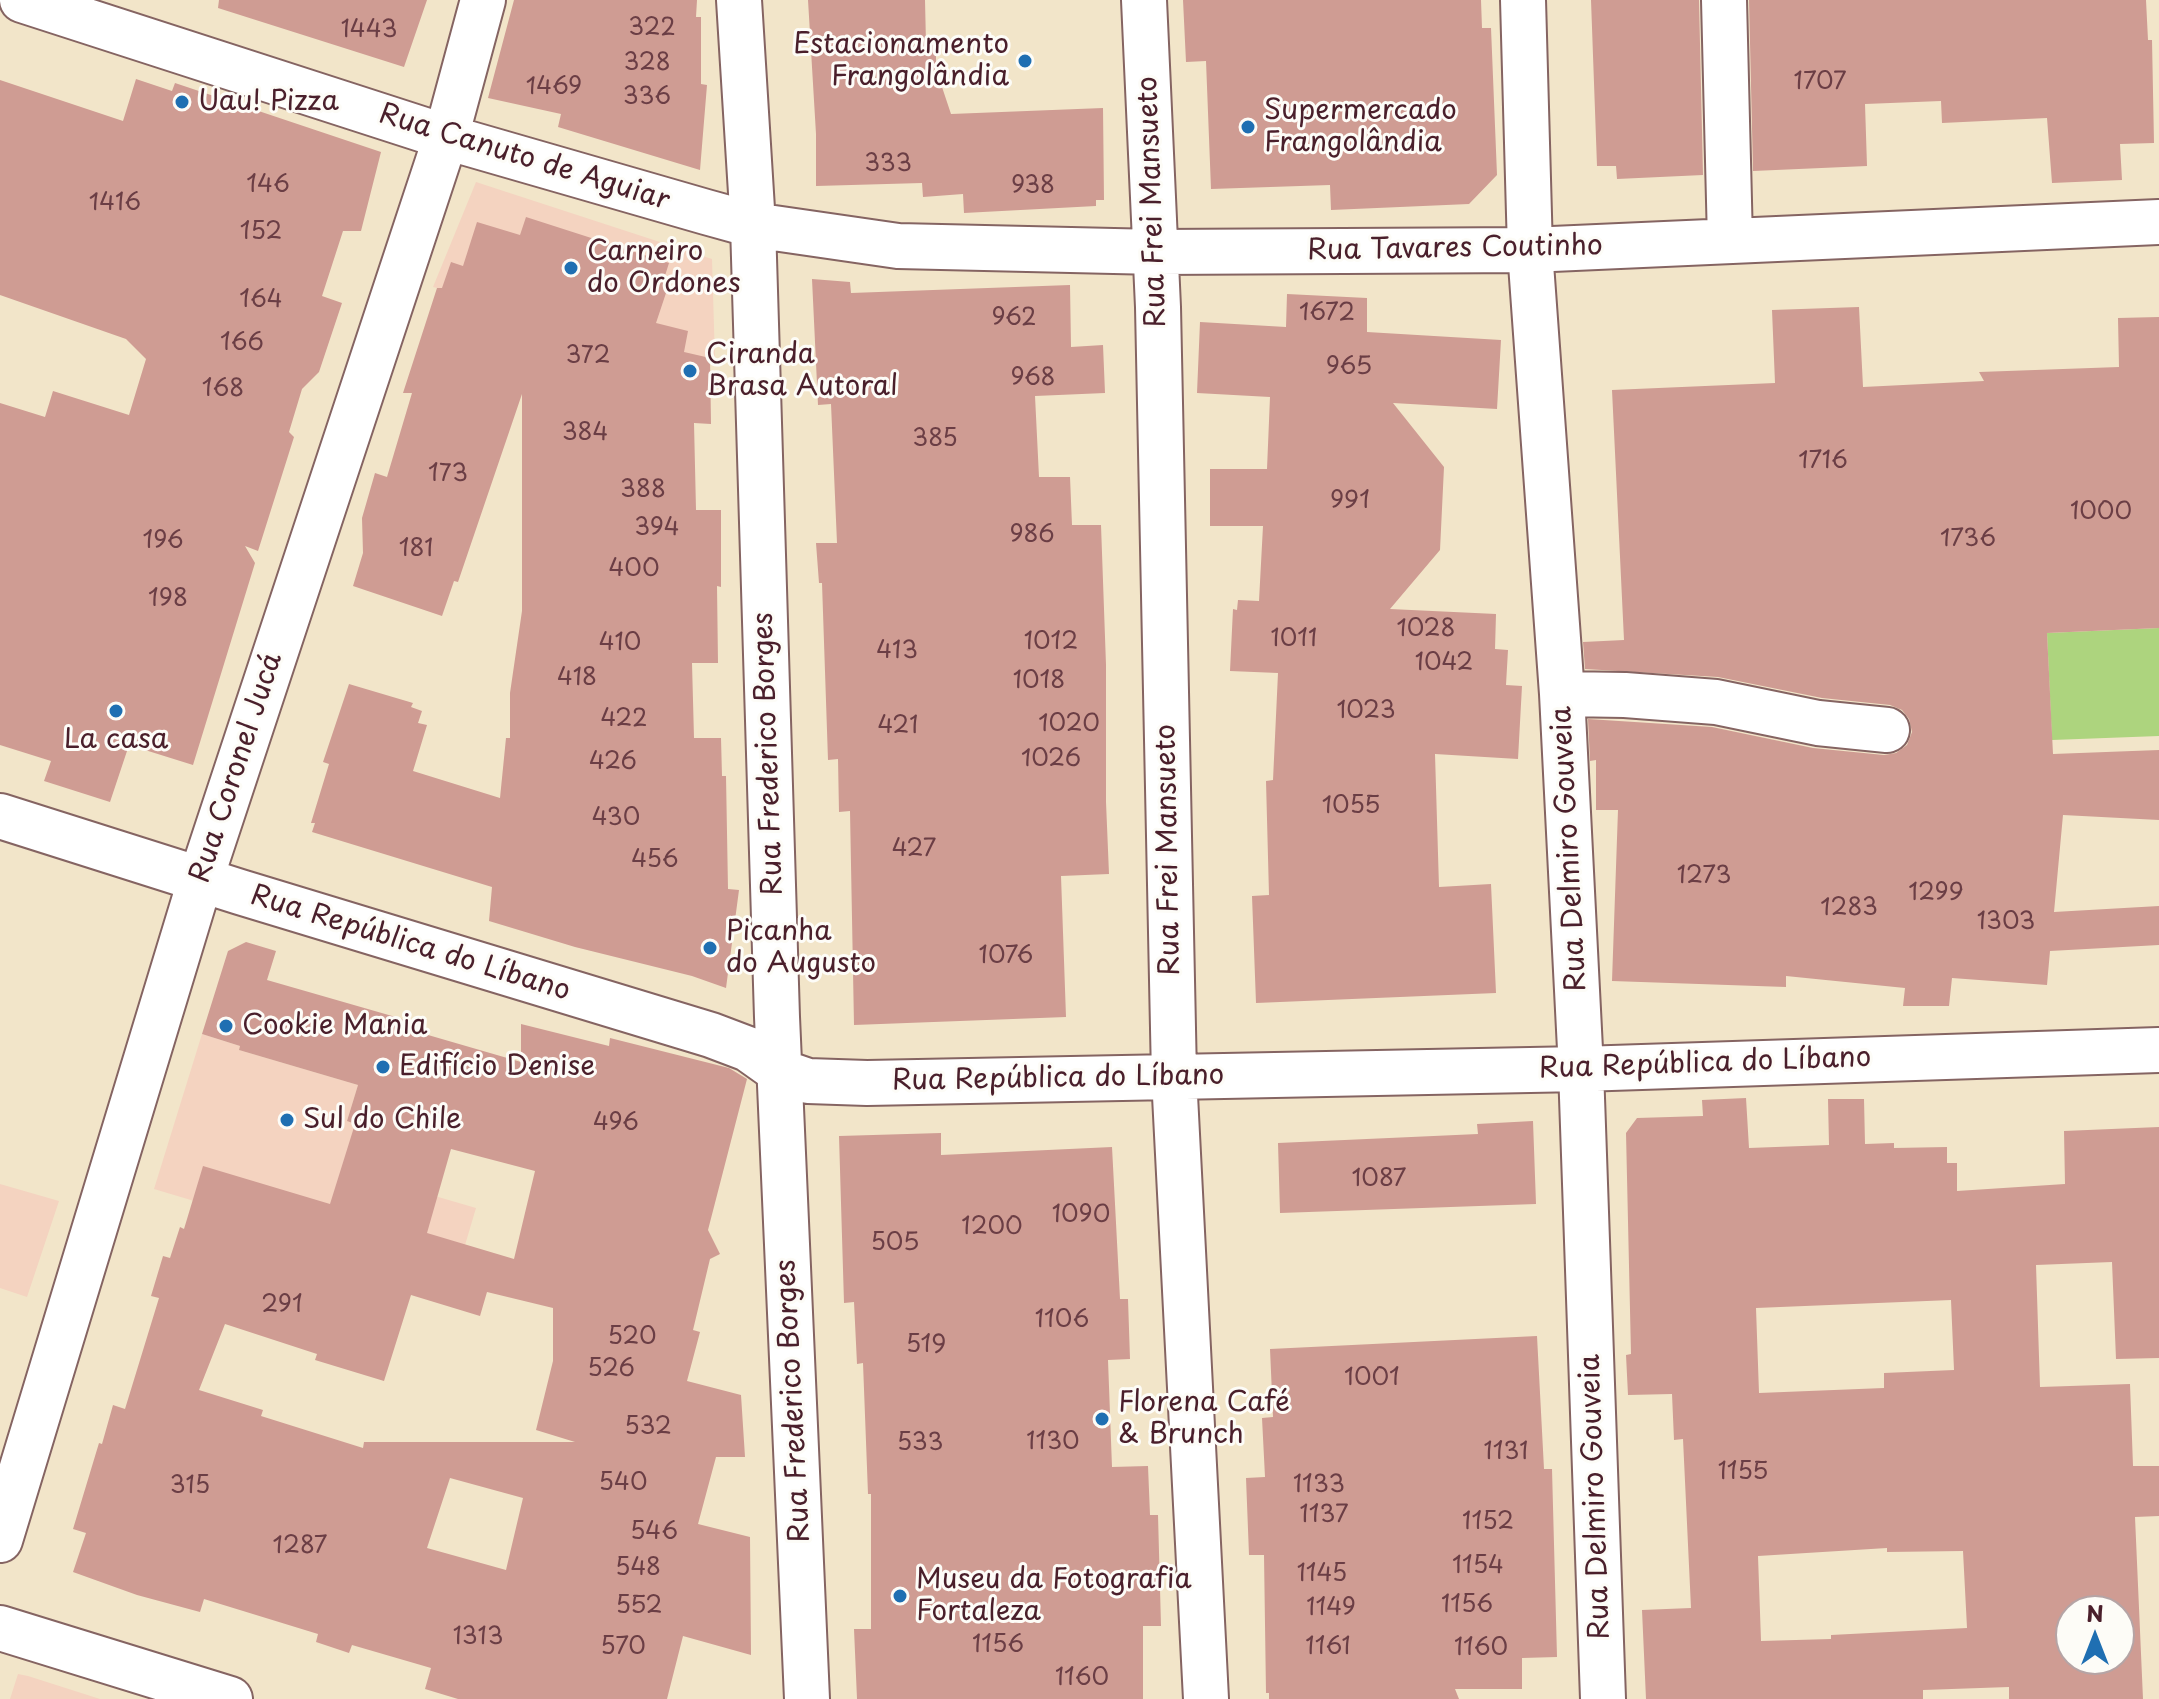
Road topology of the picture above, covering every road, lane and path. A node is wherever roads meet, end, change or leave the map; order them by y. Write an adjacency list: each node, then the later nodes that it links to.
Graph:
1 (22, 0): 7 (street, Rua Canuto de Aguiar)
2 (483, 0): 7 (street, Rua Coronel Jucá)
3 (739, 0): 9 (street, Rua Frederico Borges)
4 (1144, 0): 12 (street, Rua Frei Mansueto)
5 (1523, 0): 11 (street, Rua Delmiro Gouveia)
6 (1724, 0): 10 (street)
7 (446, 137): 9 (street, Rua Canuto de Aguiar); 16 (street, Rua Coronel Jucá)
8 (2159, 222): 10 (street, Rua Tavares Coutinho)
9 (753, 225): 12 (street, Rua Tavares Coutinho); 19 (street, Rua Frederico Borges)
10 (1730, 241): 11 (street, Rua Tavares Coutinho)
11 (1530, 250): 12 (street, Rua Tavares Coutinho); 13 (street, Rua Delmiro Gouveia)
12 (1157, 252): 20 (street, Rua Frei Mansueto)
13 (1562, 694): 14 (street); 18 (street, Rua Delmiro Gouveia)
14 (1887, 730)
15 (0, 816): 16 (street, Rua República do Líbano)
16 (201, 878): 19 (street, Rua República do Líbano); 21 (street, Rua Coronel Jucá)
17 (2159, 1050): 18 (street, Rua República do Líbano)
18 (1581, 1069): 20 (street, Rua República do Líbano); 26 (street, Rua Delmiro Gouveia)
19 (779, 1071): 20 (street, Rua República do Líbano); 24 (street, Rua Frederico Borges)
20 (1174, 1076): 25 (street, Rua Frei Mansueto)
21 (0, 1540)
22 (0, 1628): 23 (street)
23 (230, 1699)
24 (807, 1699)
25 (1206, 1699)
26 (1603, 1699)

